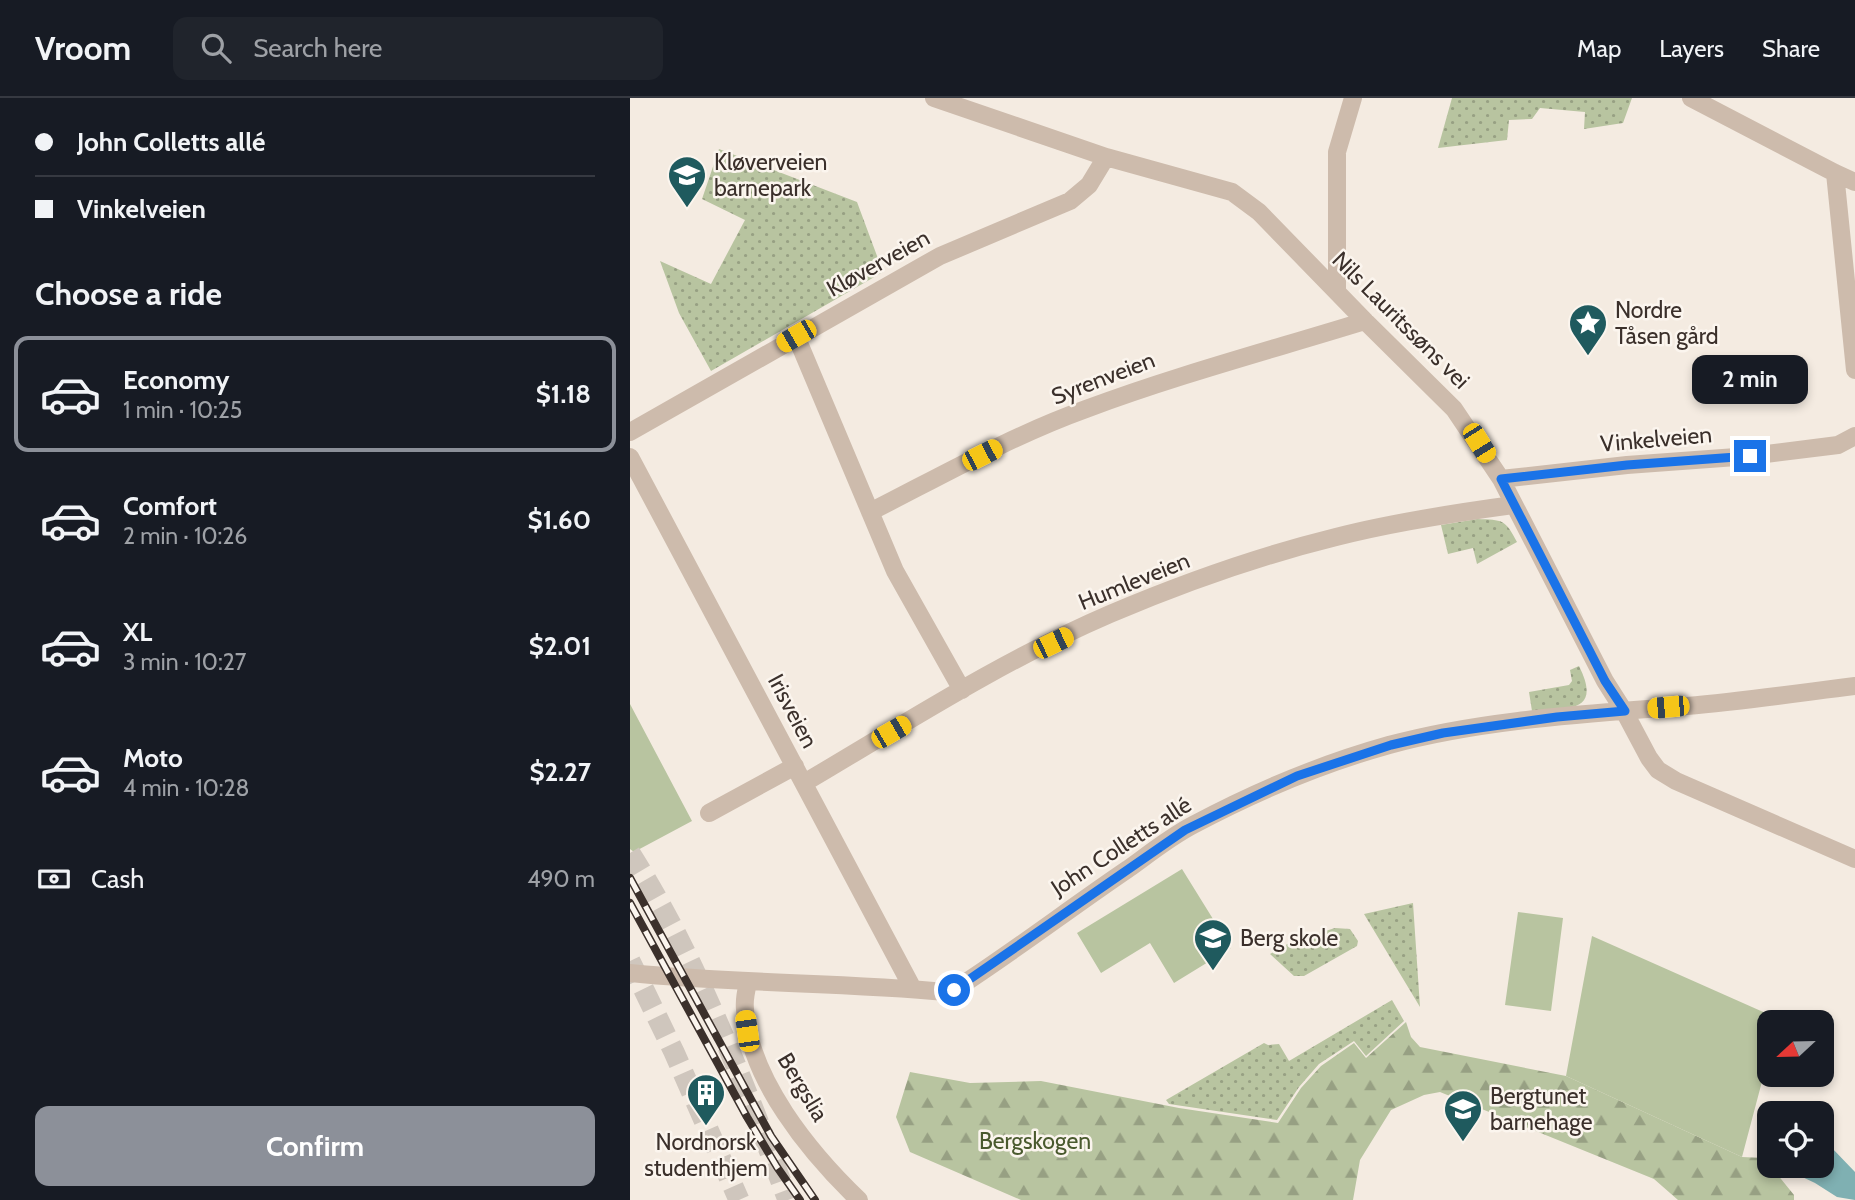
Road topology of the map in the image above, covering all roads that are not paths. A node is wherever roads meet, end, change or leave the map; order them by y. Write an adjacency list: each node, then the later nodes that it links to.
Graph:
1 (934, 98): 4 (street, Nils Lauritssøns vei)
2 (1353, 98): 7 (street)
3 (1691, 98): 5 (street)
4 (1106, 156): 7 (street, Nils Lauritssøns vei); 9 (street, Kløverveien)
5 (1835, 173): 6 (street); 10 (street)
6 (1855, 182)
7 (1337, 291): 8 (street, Nils Lauritssøns vei)
8 (1364, 321): 14 (street, Nils Lauritssøns vei); 16 (street, Syrenveien)
9 (796, 336): 11 (street, Kløverveien); 16 (street)
10 (1855, 369)
11 (630, 432)
12 (1855, 436): 14 (street, Vinkelveien)
13 (630, 457): 20 (street, Irisveien)
14 (1501, 479): 15 (street, Nils Lauritssøns vei)
15 (1513, 505): 18 (street, Humleveien); 19 (street, Nils Lauritssøns vei)
16 (870, 512): 18 (street)
17 (1855, 686): 19 (street, John Colletts allé)
18 (962, 690): 21 (street, Humleveien)
19 (1625, 711): 23 (street, Nils Lauritssøns vei); 26 (street, John Colletts allé)
20 (795, 766): 21 (street, Irisveien); 22 (street)
21 (804, 783): 26 (street, Irisveien)
22 (709, 813)
23 (1855, 859)
24 (630, 973): 25 (street, John Colletts allé)
25 (748, 983): 26 (street, John Colletts allé); 27 (street, Bergslia)
26 (913, 989)
27 (859, 1200)

